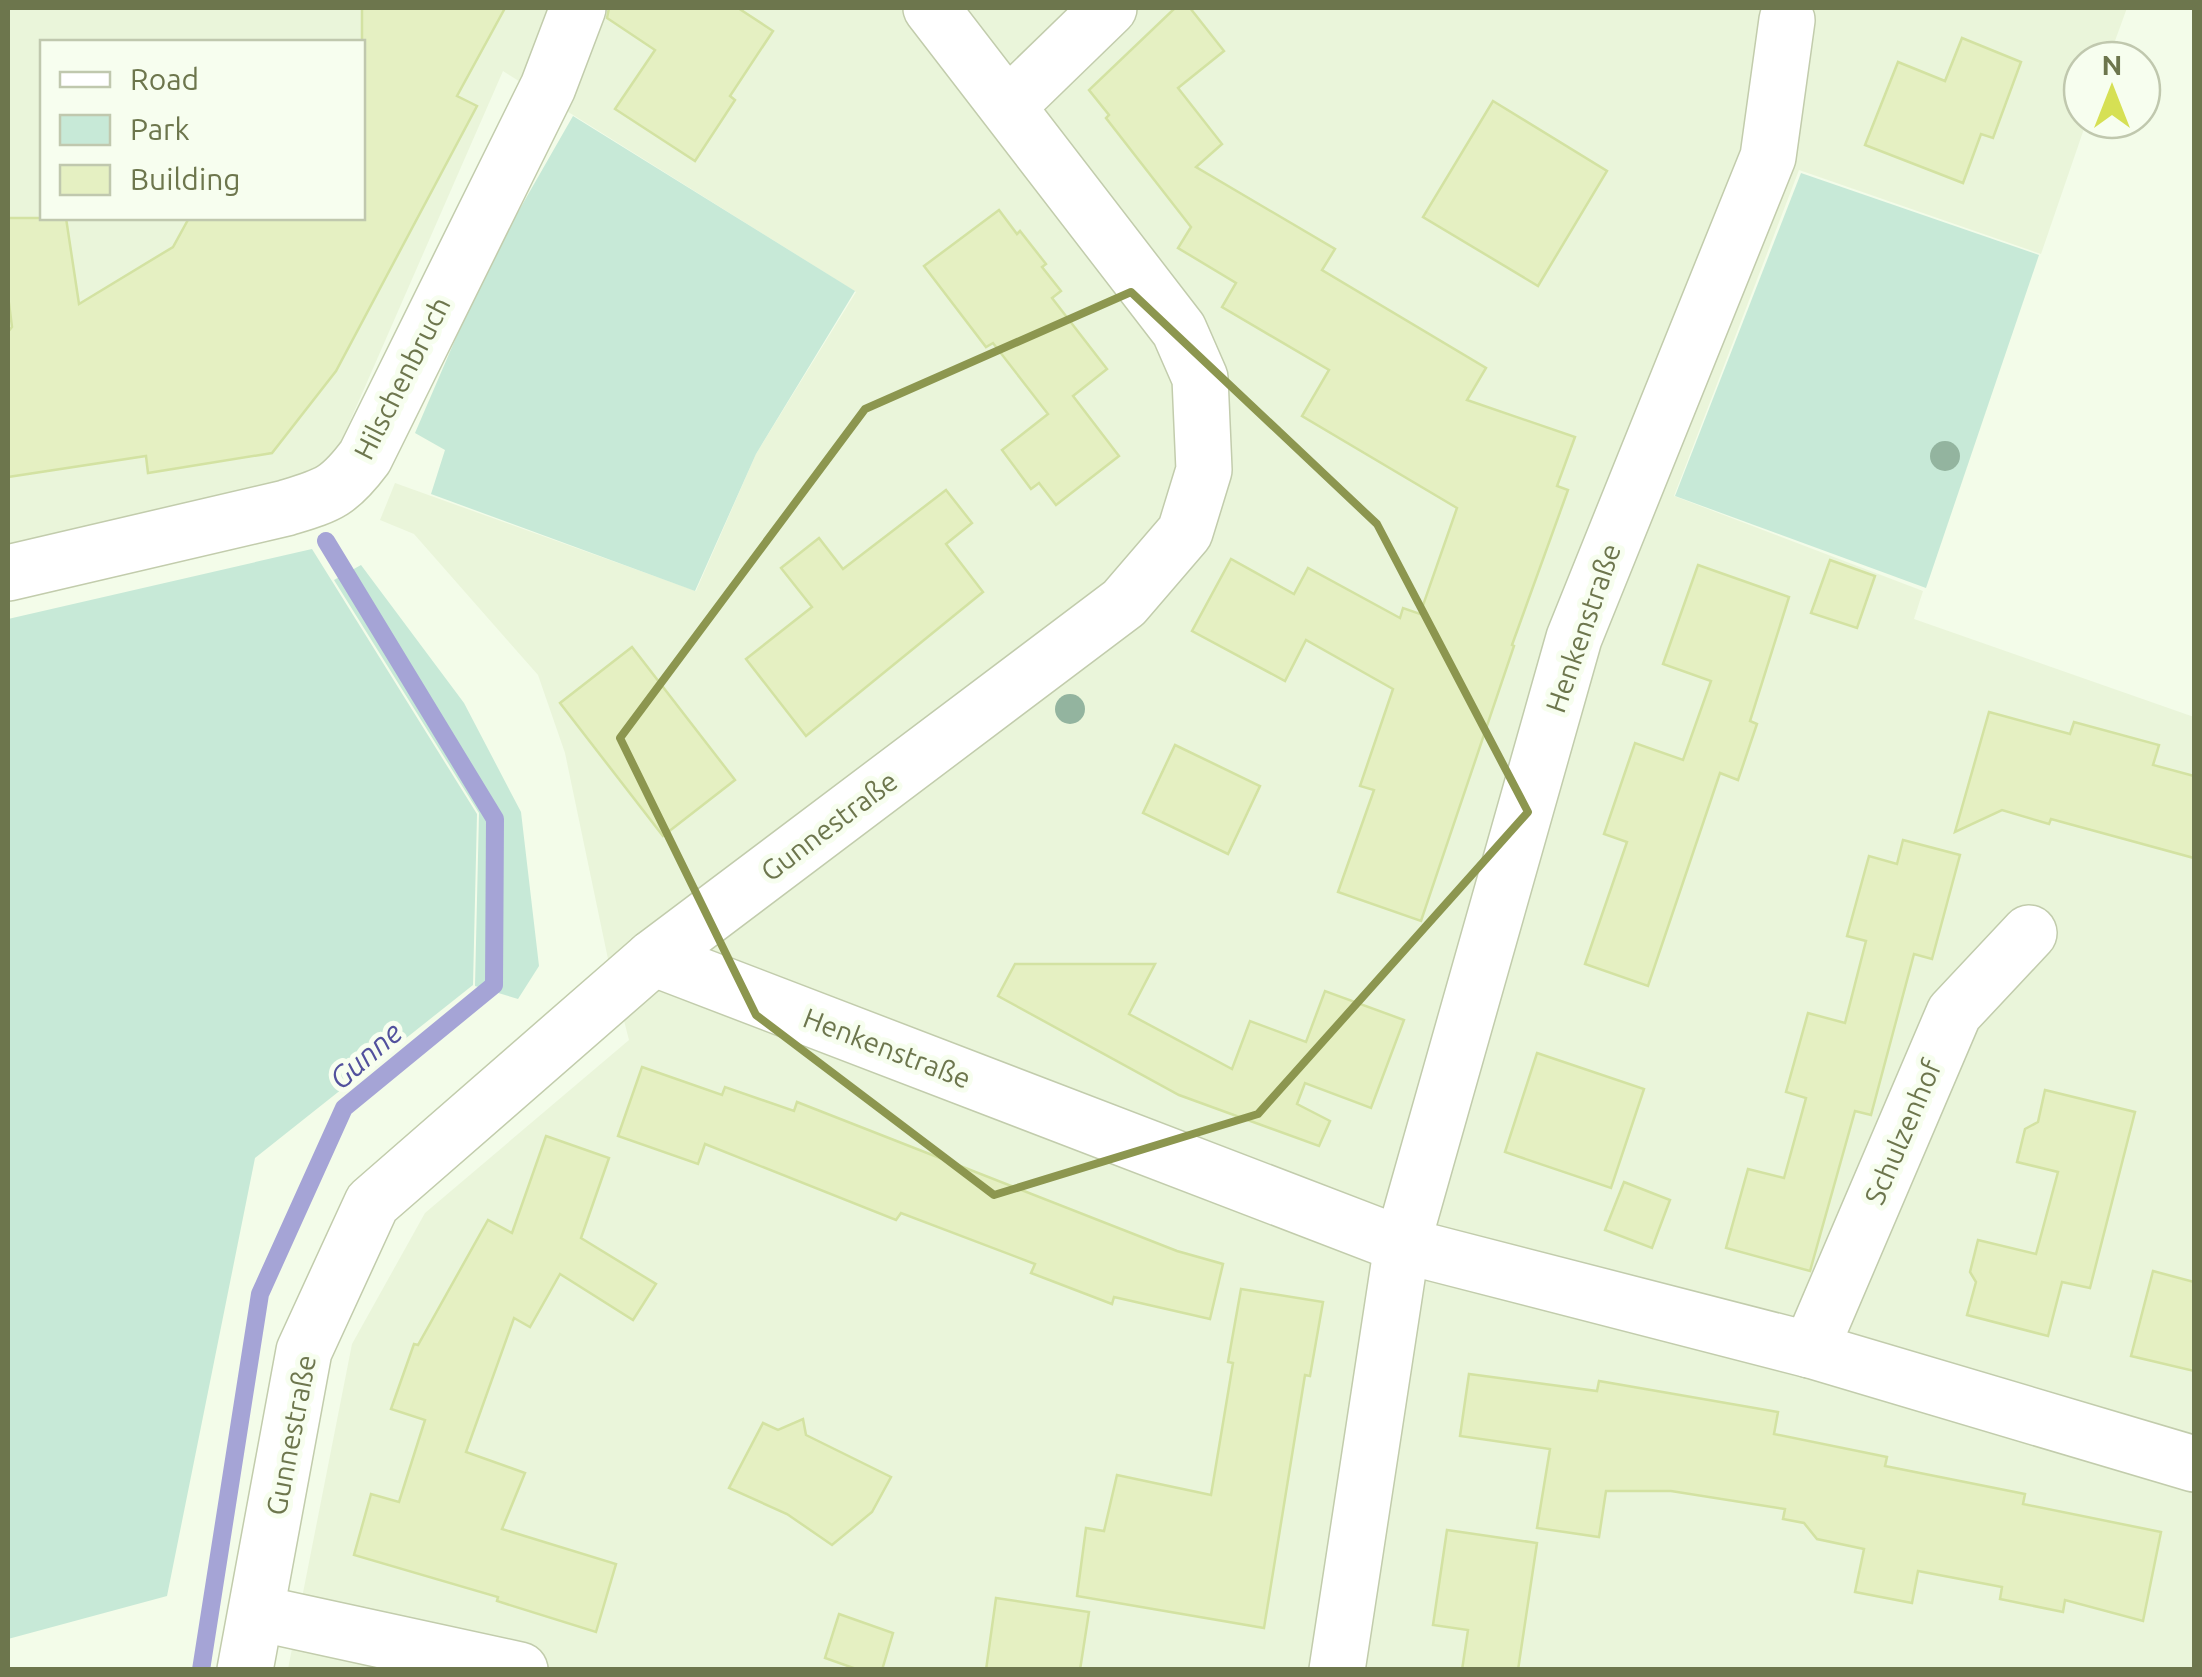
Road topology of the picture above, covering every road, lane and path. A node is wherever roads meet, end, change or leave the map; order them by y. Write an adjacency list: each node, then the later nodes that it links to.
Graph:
1 (578, 8): 6 (street, Hilschenbruch)
2 (932, 8): 5 (street, Gunnestraße)
3 (1108, 8): 5 (street)
4 (1787, 20): 9 (street, Henkenstraße)
5 (1008, 106): 8 (street, Gunnestraße)
6 (8, 573)
7 (2028, 933): 10 (street, Schulzenhof)
8 (653, 958): 9 (street, Henkenstraße); 12 (street, Gunnestraße)
9 (1402, 1245): 10 (street); 15 (street, Henkenstraße)
10 (1810, 1350): 11 (street)
11 (2194, 1464)
12 (258, 1613): 13 (street, Gunnestraße); 14 (street)
13 (246, 1670)
14 (520, 1670)
15 (1337, 1670)

